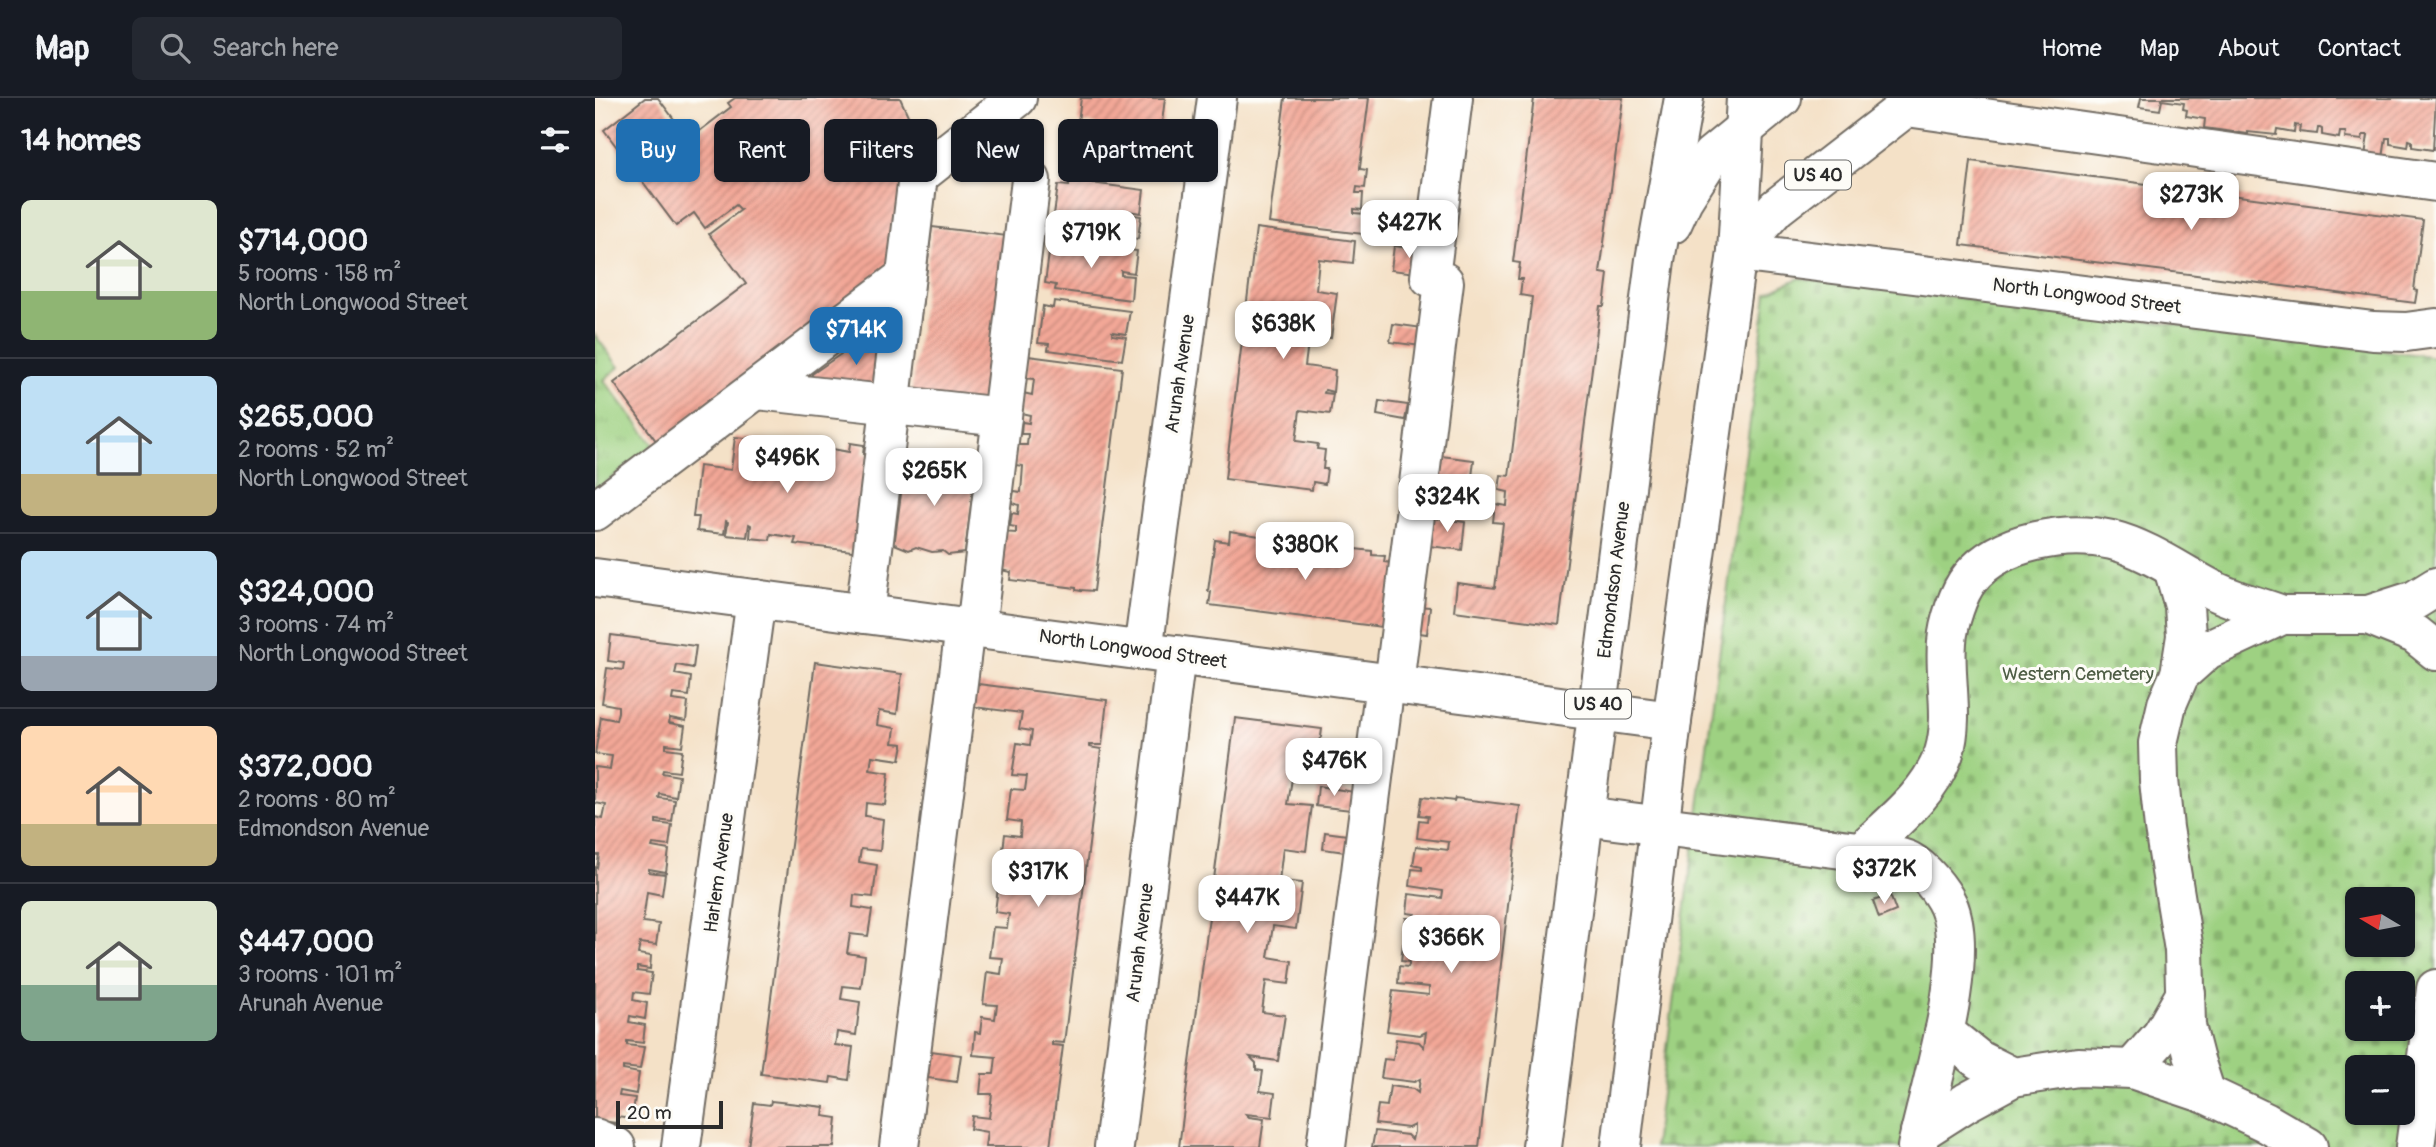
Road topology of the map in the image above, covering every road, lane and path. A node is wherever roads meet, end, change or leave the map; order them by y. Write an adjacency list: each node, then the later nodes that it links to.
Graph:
1 (1017, 98): 12 (street)
2 (1217, 98): 27 (street, Arunah Avenue)
3 (1453, 98): 29 (street)
4 (1685, 98): 11 (street, Edmondson Avenue)
5 (1781, 98): 7 (street, US 40)
6 (1912, 102): 9 (street); 10 (street, US 40)
7 (1745, 114): 10 (street); 11 (street, US 40)
8 (1031, 182): 16 (street)
9 (2436, 182)
10 (1738, 252): 13 (street, North Longwood Street); 31 (street)
11 (1655, 260): 30 (street, Edmondson Avenue / US 40)
12 (905, 278): 14 (street); 15 (street)
13 (2436, 328)
14 (757, 390): 15 (street); 17 (street)
15 (890, 405): 16 (street); 22 (street)
16 (1002, 417): 25 (street)
17 (595, 511)
18 (2173, 568): 23 (street); 28 (street); 34 (street)
19 (595, 578): 21 (street, North Longwood Street)
20 (2436, 587): 24 (street)
21 (756, 599): 22 (street, North Longwood Street); 44 (street, Harlem Avenue)
22 (865, 614): 25 (street, North Longwood Street)
23 (2282, 615): 24 (street); 28 (street)
24 (2368, 615): 26 (street)
25 (970, 627): 27 (street, North Longwood Street); 45 (street)
26 (2436, 651)
27 (1160, 653): 29 (street, North Longwood Street); 46 (street, Arunah Avenue)
28 (2180, 674): 36 (street)
29 (1390, 683): 30 (street, North Longwood Street); 47 (street)
30 (1598, 711): 31 (street, North Longwood Street); 32 (street, Edmondson Avenue / US 40)
31 (1672, 721): 33 (street)
32 (1584, 816): 33 (street); 48 (street, Edmondson Avenue / US 40)
33 (1660, 826): 34 (street); 49 (street)
34 (1863, 850): 37 (street)
35 (2436, 989): 51 (street)
36 (2186, 993): 38 (street); 40 (street)
37 (1944, 1032): 39 (street); 42 (street)
38 (2132, 1069): 39 (street); 40 (street)
39 (2013, 1077): 42 (street)
40 (2206, 1094): 50 (street)
41 (595, 1138): 43 (street)
42 (1918, 1140)
43 (616, 1147)
44 (681, 1147)
45 (899, 1147)
46 (1114, 1147)
47 (1326, 1147)
48 (1542, 1147)
49 (1621, 1147)
50 (2308, 1147)
51 (2415, 1147)

